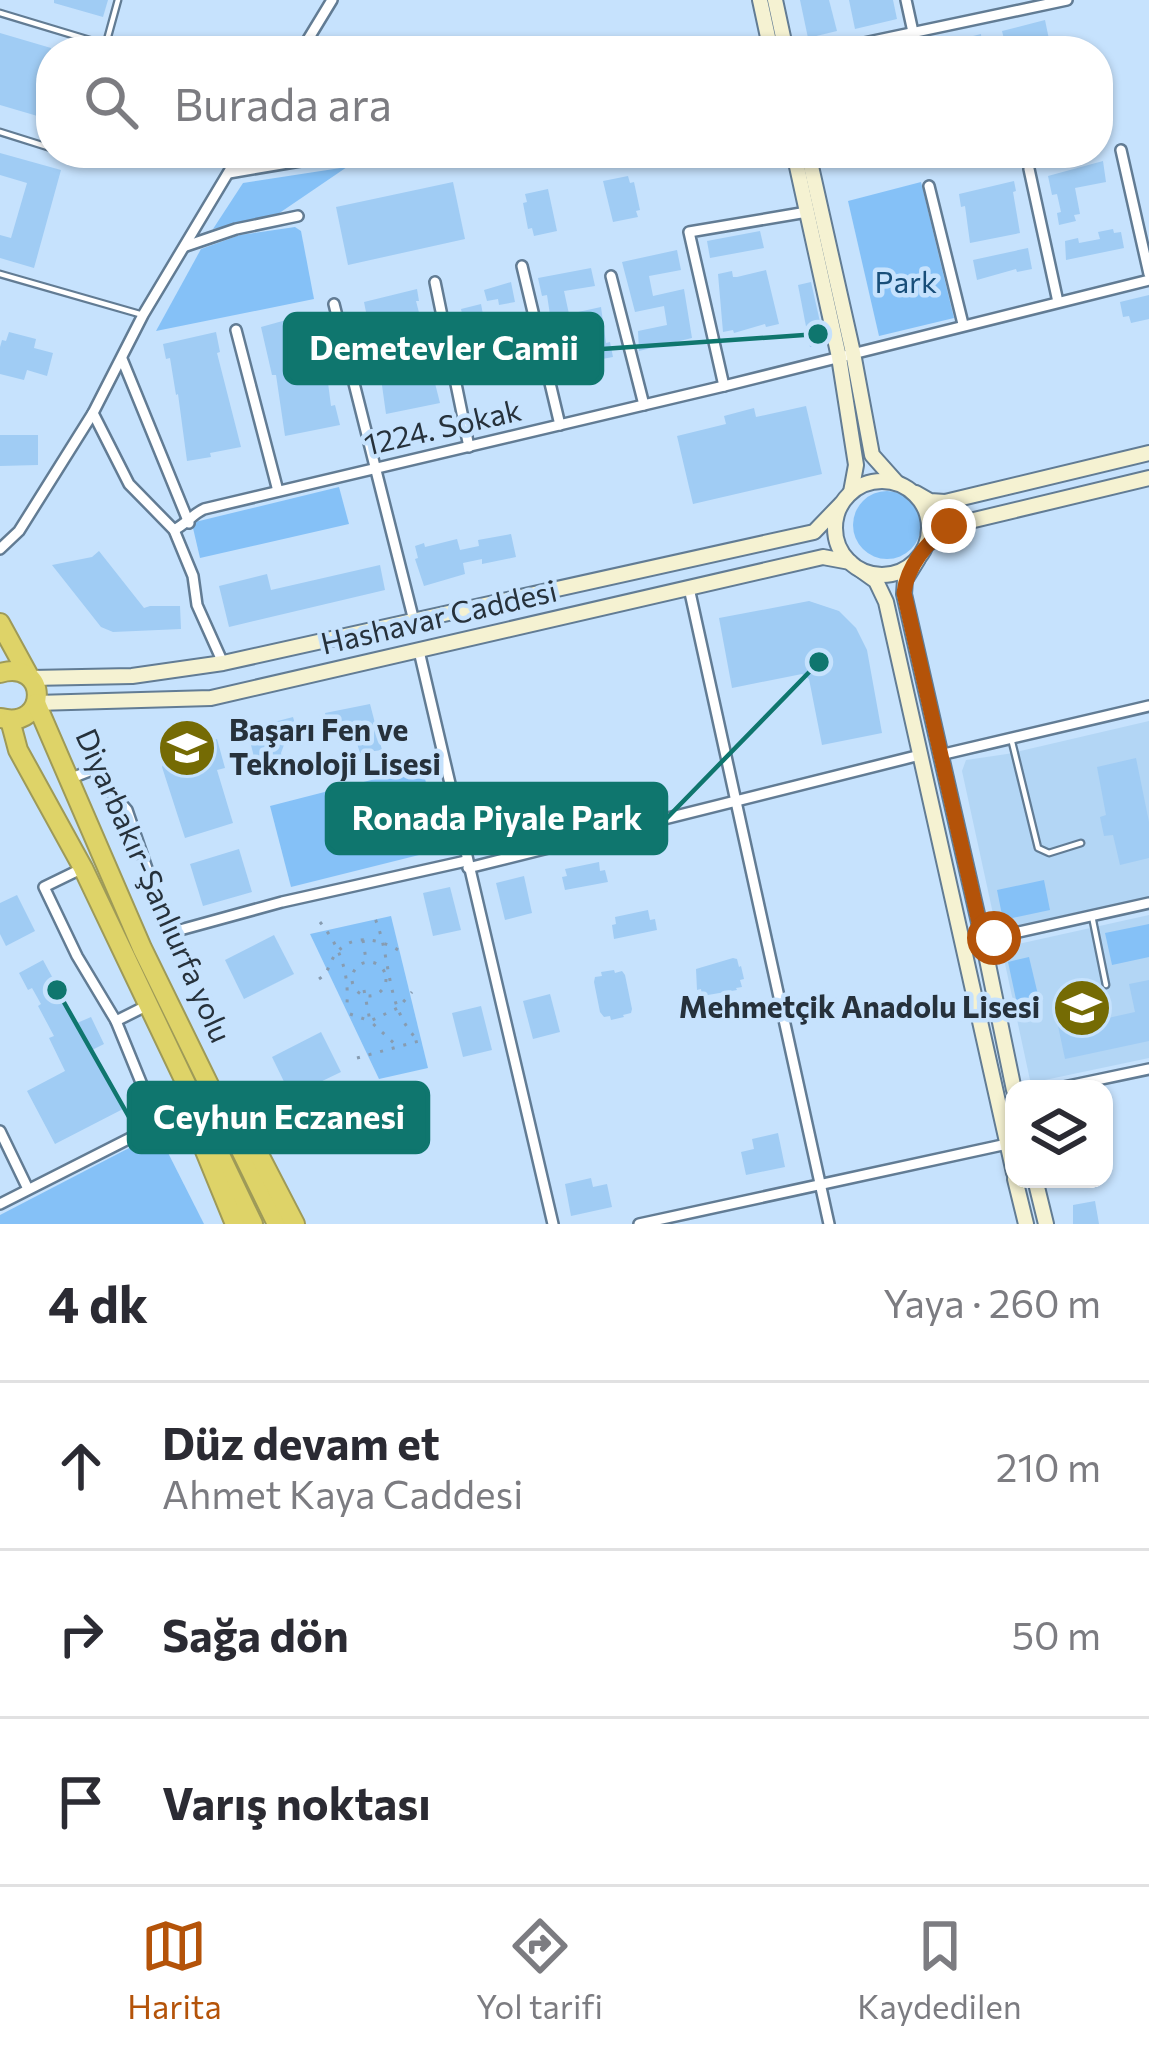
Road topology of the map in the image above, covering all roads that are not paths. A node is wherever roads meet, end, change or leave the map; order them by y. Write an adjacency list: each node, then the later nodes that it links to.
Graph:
1 (118, 0): 11 (lane)
2 (332, 0): 12 (street)
3 (760, 0): 13 (main road)
4 (776, 0): 14 (main road)
5 (907, 0): 9 (street)
6 (1066, 0): 7 (street)
7 (1053, 1): 9 (street)
8 (0, 13): 10 (lane)
9 (913, 32): 15 (street)
10 (69, 36)
11 (108, 36)
12 (310, 36)
13 (768, 36)
14 (783, 36)
15 (895, 36)
16 (0, 132): 17 (lane)
17 (36, 143)
18 (1121, 150): 32 (street)
19 (231, 168): 24 (street)
20 (254, 168): 24 (street)
21 (799, 168): 26 (main road)
22 (810, 168): 26 (main road)
23 (1030, 169): 34 (street)
24 (229, 172): 28 (street)
25 (929, 186): 37 (street)
26 (814, 210): 39 (main road); 41 (street)
27 (298, 216): 28 (street)
28 (187, 246): 36 (street)
29 (522, 266): 44 (street)
30 (0, 274): 36 (lane)
31 (611, 276): 42 (street)
32 (1149, 277): 34 (street, 1224. Sokak)
33 (435, 282): 45 (street)
34 (1058, 302): 37 (street, 1224. Sokak)
35 (334, 304): 47 (street)
36 (143, 315): 40 (street)
37 (963, 324): 39 (street, 1224. Sokak)
38 (236, 330): 50 (street)
39 (846, 355): 41 (street, 1224. Sokak); 49 (main road); 51 (main road)
40 (122, 359): 43 (street); 52 (street)
41 (724, 386): 42 (street, 1224. Sokak)
42 (644, 405): 44 (street, 1224. Sokak)
43 (93, 413): 53 (street); 54 (street)
44 (560, 425): 45 (street, 1224. Sokak)
45 (469, 447): 47 (street, 1224. Sokak)
46 (1149, 452): 49 (main road)
47 (376, 469): 50 (street, 1224. Sokak); 58 (street)
48 (1149, 478): 55 (main road)
49 (904, 487): 51 (main road); 55 (main road)
50 (278, 491): 52 (street, 1224. Sokak)
51 (846, 498): 56 (main road); 58 (main road)
52 (188, 523): 53 (street, 1224. Sokak)
53 (174, 530): 61 (street)
54 (0, 549)
55 (922, 553): 56 (main road); 69 (main road)
56 (856, 567): 57 (main road, Hashavar Caddesi); 68 (main road)
57 (689, 588): 60 (main road, Hashavar Caddesi); 71 (street)
58 (414, 621): 61 (main road)
59 (0, 622): 63 (highway)
60 (419, 650): 64 (main road, Hashavar Caddesi); 73 (street)
61 (223, 663): 63 (main road)
62 (0, 673): 63 (highway)
63 (30, 677): 64 (highway, Diyarbakır-Şanlıurfa yolu)
64 (36, 703): 66 (highway); 70 (highway, Diyarbakır-Şanlıurfa yolu)
65 (1149, 706): 67 (street)
66 (3, 719): 74 (highway, Diyarbakır-Şanlıurfa yolu)
67 (1011, 738): 69 (street); 72 (lane)
68 (920, 755): 71 (street); 87 (main road)
69 (940, 755): 77 (main road)
70 (69, 779): 73 (street); 83 (highway, Diyarbakır-Şanlıurfa yolu)
71 (735, 802): 73 (street); 89 (street)
72 (1081, 843)
73 (467, 864): 98 (street)
74 (83, 868): 79 (highway, Diyarbakır-Şanlıurfa yolu); 80 (street)
75 (1149, 904): 76 (street)
76 (1092, 916): 77 (street); 78 (lane)
77 (983, 940): 84 (main road)
78 (1106, 986)
79 (148, 1005): 80 (street); 82 (highway, Diyarbakır-Şanlıurfa yolu)
80 (116, 1022): 92 (street)
81 (1149, 1069): 85 (street)
82 (180, 1074): 94 (highway); 95 (highway, Diyarbakır-Şanlıurfa yolu)
83 (206, 1076): 96 (highway, Diyarbakır-Şanlıurfa yolu); 97 (highway)
84 (1012, 1080)
85 (1097, 1080)
86 (0, 1131): 92 (street)
87 (1005, 1135)
88 (1005, 1144): 89 (street)
89 (821, 1185): 99 (street); 100 (street)
90 (1018, 1188): 101 (main road)
91 (1037, 1188): 102 (main road)
92 (28, 1190): 93 (street)
93 (0, 1204)
94 (235, 1224)
95 (253, 1224)
96 (277, 1224)
97 (295, 1224)
98 (553, 1224)
99 (639, 1224)
100 (829, 1224)
101 (1026, 1224)
102 (1046, 1224)

